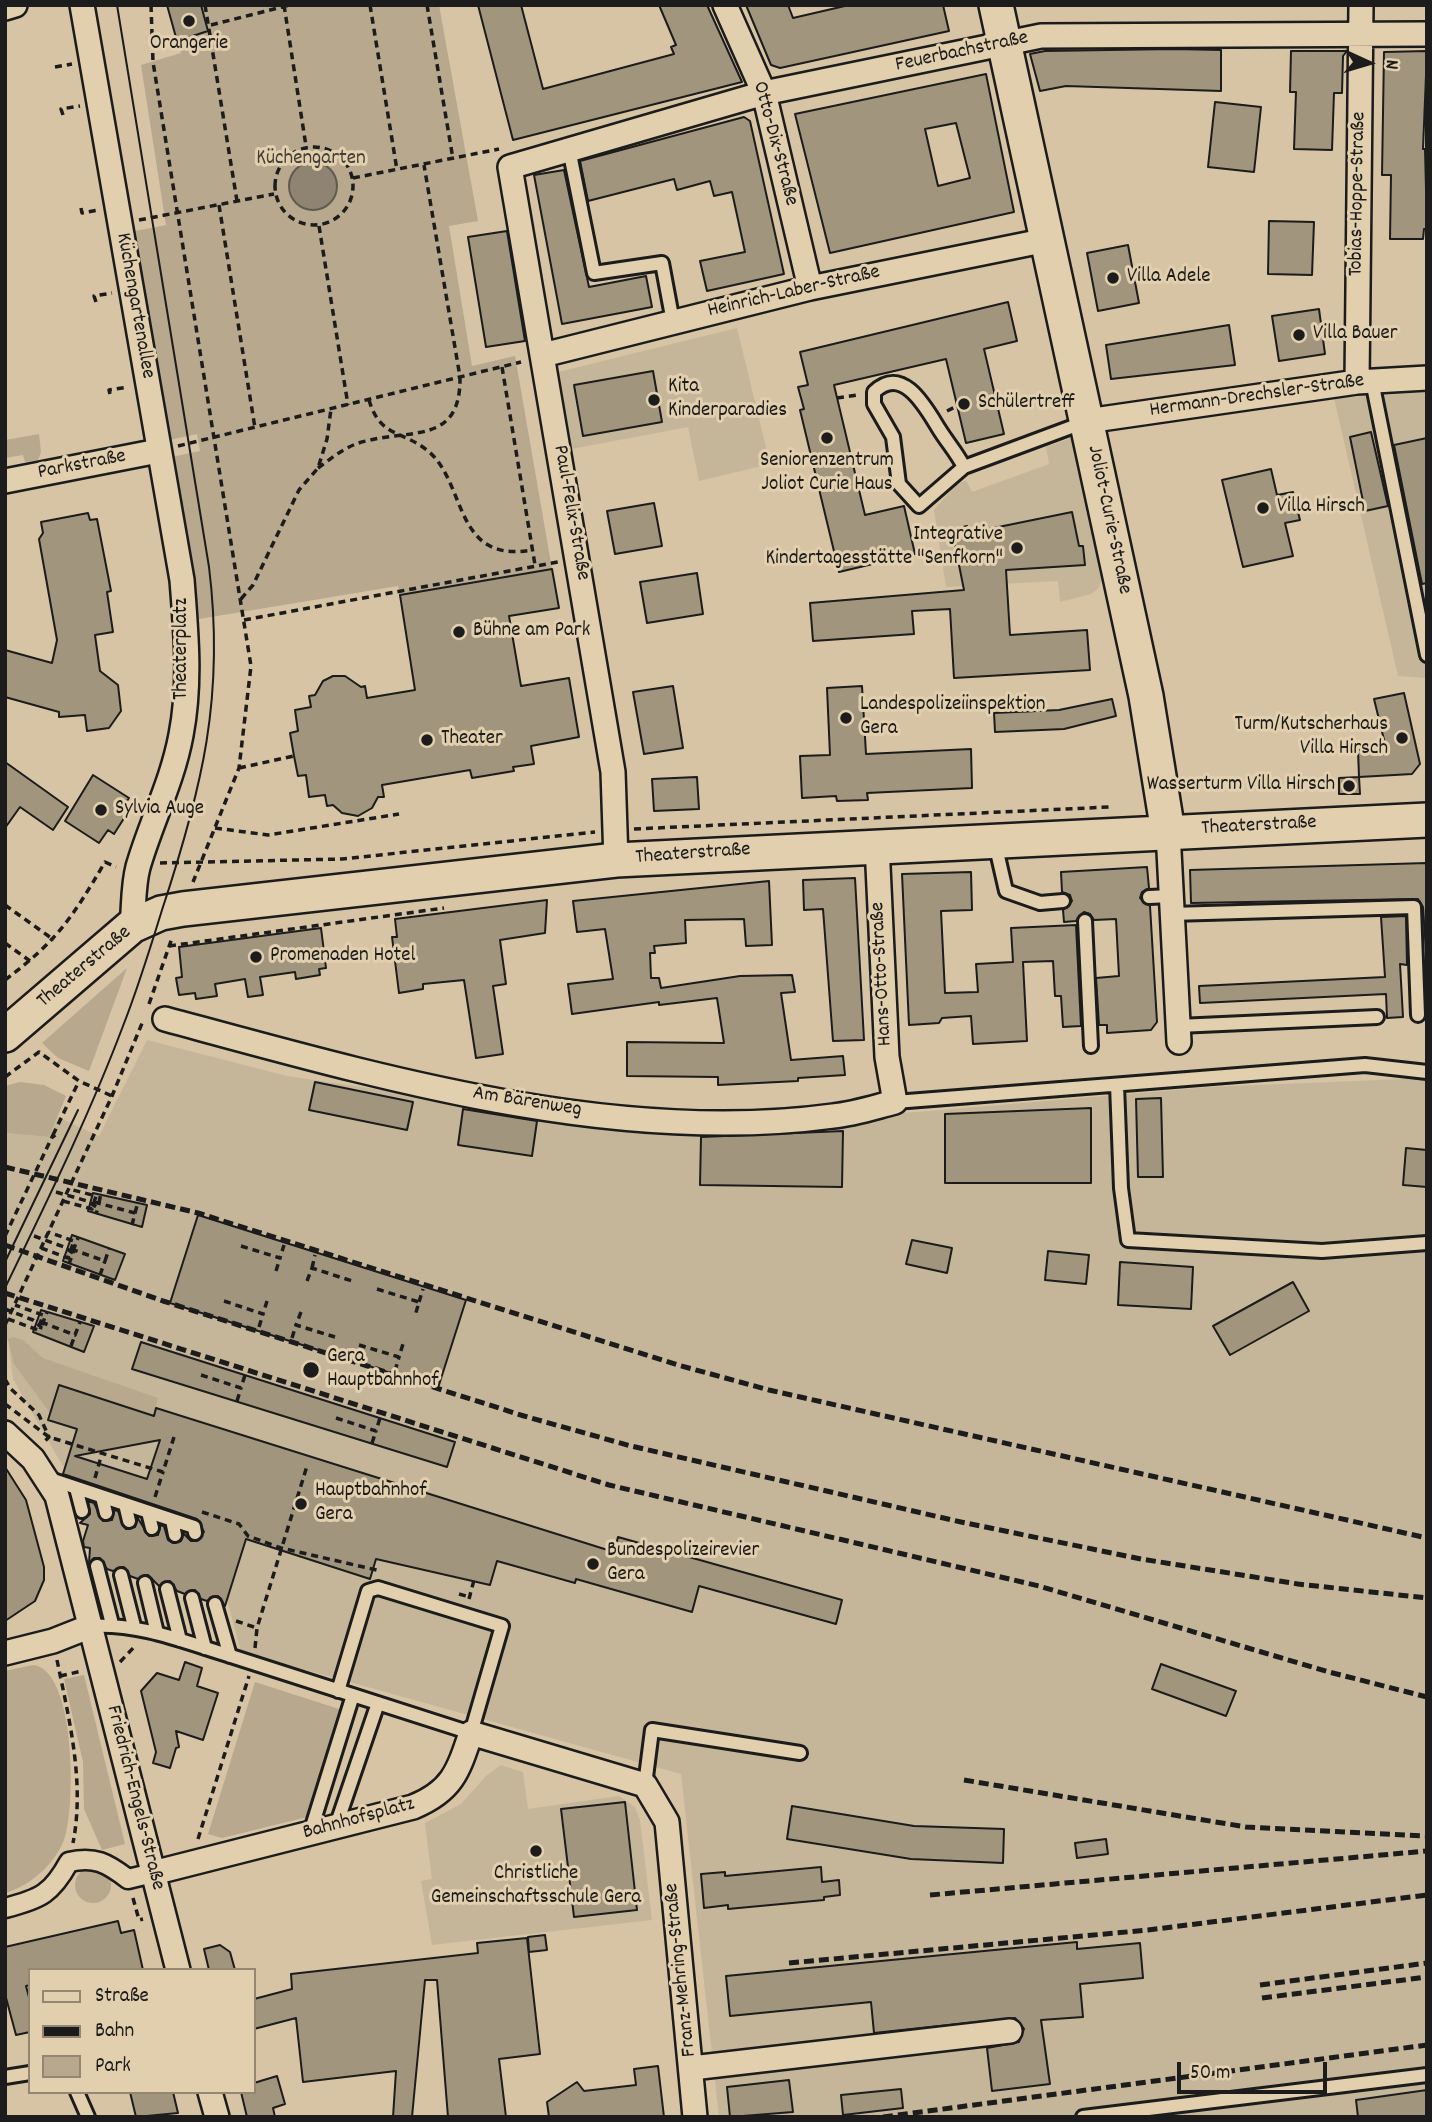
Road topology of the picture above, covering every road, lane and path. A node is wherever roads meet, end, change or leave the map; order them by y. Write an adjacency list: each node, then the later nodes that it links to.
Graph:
1 (15, 5): 12 (street)
2 (82, 5): 31 (street, Küchengartenallee)
3 (150, 5): 30 (path)
4 (205, 5): 13 (path)
5 (290, 5): 11 (path)
6 (370, 5): 25 (path)
7 (427, 5): 22 (path)
8 (725, 5): 19 (street, Otto-Dix-Straße)
9 (996, 5): 17 (main road, Joliot-Curie-Straße)
10 (1362, 5): 14 (street, Tobias-Hoppe-Straße)
11 (284, 6): 13 (path); 20 (path)
12 (5, 8)
13 (209, 25): 16 (path)
14 (1362, 34): 15 (street, Feuerbachstraße); 17 (street, Feuerbachstraße); 40 (street, Tobias-Hoppe-Straße)
15 (1427, 34)
16 (212, 38): 18 (path); 28 (path)
17 (1004, 44): 19 (street, Feuerbachstraße); 33 (main road, Joliot-Curie-Straße)
18 (179, 46)
19 (764, 93): 21 (street, Feuerbachstraße); 34 (street, Otto-Dix-Straße)
20 (306, 146): 26 (path); 27 (path)
21 (569, 149): 24 (street, Feuerbachstraße); 35 (lane)
22 (453, 159): 23 (path); 24 (path)
23 (424, 164): 25 (path); 38 (path)
24 (510, 167): 36 (street, Paul-Felix-Straße)
25 (397, 170): 26 (path)
26 (353, 178): 32 (path)
27 (274, 194): 28 (path); 32 (path)
28 (237, 201): 29 (path)
29 (219, 205): 30 (path); 47 (path)
30 (177, 213): 31 (path); 49 (path)
31 (120, 224): 50 (street, Küchengartenallee)
32 (319, 226): 44 (path)
33 (1047, 240): 34 (street, Heinrich-Laber-Straße); 46 (main road, Joliot-Curie-Straße)
34 (810, 288): 35 (street, Heinrich-Laber-Straße)
35 (673, 322): 36 (street, Heinrich-Laber-Straße)
36 (543, 355): 37 (path); 55 (street, Paul-Felix-Straße)
37 (502, 367): 38 (path); 54 (path)
38 (460, 377): 43 (path); 48 (path)
39 (1427, 378): 40 (street, Hermann-Drechsler-Straße)
40 (1364, 382): 46 (street, Hermann-Drechsler-Straße); 59 (lane)
41 (874, 392): 42 (path); 51 (lane); 51 (lane)
42 (837, 398)
43 (369, 400): 44 (path); 48 (path)
44 (348, 405): 45 (path)
45 (331, 409): 47 (path); 52 (path)
46 (1087, 421): 51 (lane); 65 (main road, Joliot-Curie-Straße)
47 (255, 428): 49 (path)
48 (398, 436): 52 (path); 54 (path)
49 (214, 438): 50 (path); 57 (path)
50 (159, 459): 53 (street, Parkstraße); 71 (street, Theaterplatz)
51 (964, 467)
52 (318, 468): 57 (path)
53 (5, 481)
54 (532, 550): 56 (path)
55 (578, 559): 56 (path); 67 (street, Paul-Felix-Straße)
56 (535, 566): 58 (path)
57 (241, 599): 58 (path)
58 (244, 620): 61 (path)
59 (1427, 655)
60 (294, 755): 61 (path)
61 (239, 768): 64 (path)
62 (399, 814): 64 (path)
63 (1427, 820): 65 (main road, Theaterstraße)
64 (215, 828): 69 (path)
65 (1168, 832): 66 (main road, Theaterstraße); 73 (street, Joliot-Curie-Straße)
66 (994, 840): 68 (main road, Theaterstraße); 72 (lane)
67 (617, 845): 68 (main road, Theaterstraße); 69 (path); 77 (main road, Theaterstraße)
68 (877, 845): 93 (street, Hans-Otto-Straße)
69 (202, 860): 71 (path)
70 (105, 862): 78 (path)
71 (144, 865): 77 (street, Theaterplatz)
72 (1063, 901)
73 (1164, 903): 82 (lane); 85 (street, Joliot-Curie-Straße)
74 (5, 905): 78 (path)
75 (450, 908): 92 (path)
76 (1085, 921): 87 (lane)
77 (132, 926): 86 (main road, Theaterstraße)
78 (54, 940): 80 (path)
79 (5, 943): 80 (path)
80 (30, 961): 81 (path)
81 (5, 980)
82 (1418, 1015)
83 (1377, 1017): 85 (lane)
84 (165, 1019): 93 (street, Am Bärenweg)
85 (1179, 1034)
86 (5, 1035)
87 (1090, 1046)
88 (1427, 1072): 91 (lane)
89 (5, 1077): 90 (path)
90 (79, 1081): 92 (path); 94 (path)
91 (1117, 1085): 93 (lane); 112 (lane)
92 (112, 1096): 96 (path)
93 (895, 1102)
94 (53, 1135): 95 (path); 108 (path)
95 (58, 1141)
96 (69, 1189): 99 (path); 101 (path)
97 (56, 1192): 99 (path)
98 (101, 1193): 103 (path)
99 (66, 1195): 100 (path); 103 (path)
100 (63, 1201): 101 (path); 107 (path)
101 (94, 1202): 104 (path)
102 (138, 1202): 104 (path)
103 (97, 1208): 105 (path)
104 (135, 1213): 106 (path)
105 (96, 1214)
106 (132, 1225)
107 (48, 1232): 111 (path); 117 (path)
108 (5, 1236)
109 (34, 1237): 111 (path)
110 (78, 1238): 117 (path)
111 (45, 1240): 115 (path); 117 (path)
112 (1427, 1243)
113 (284, 1245): 119 (path)
114 (242, 1246): 119 (path)
115 (41, 1248): 117 (path); 132 (path)
116 (109, 1248): 120 (path)
117 (72, 1251): 120 (path); 121 (path)
118 (315, 1255): 122 (path)
119 (280, 1258): 123 (path)
120 (104, 1261): 124 (path)
121 (69, 1264)
122 (312, 1268): 125 (path); 126 (path)
123 (276, 1271)
124 (100, 1275)
125 (307, 1281)
126 (352, 1281)
127 (377, 1289): 131 (path)
128 (423, 1289): 131 (path)
129 (224, 1301): 137 (path)
130 (267, 1301): 137 (path)
131 (419, 1302): 138 (path)
132 (15, 1305): 134 (path); 142 (path)
133 (5, 1309): 134 (path)
134 (12, 1312): 139 (path); 142 (path)
135 (47, 1312): 142 (path)
136 (301, 1312): 143 (path)
137 (263, 1314): 144 (path)
138 (415, 1316)
139 (8, 1319): 141 (path); 142 (path)
140 (80, 1322): 146 (path)
141 (5, 1325)
142 (41, 1325): 145 (path); 146 (path)
143 (296, 1325): 147 (path); 148 (path)
144 (259, 1327)
145 (39, 1334)
146 (75, 1335): 151 (path)
147 (335, 1337)
148 (292, 1338)
149 (403, 1344): 152 (path)
150 (359, 1345): 152 (path)
151 (71, 1346)
152 (399, 1357): 153 (path)
153 (395, 1371)
154 (201, 1375): 158 (path)
155 (244, 1375): 158 (path)
156 (5, 1379): 157 (path)
157 (7, 1388): 161 (path)
158 (241, 1388): 159 (path)
159 (237, 1401)
160 (5, 1404): 169 (path)
161 (35, 1410)
162 (336, 1418): 164 (path)
163 (380, 1418): 164 (path)
164 (376, 1431): 167 (path)
165 (5, 1433): 170 (street, Friedrich-Engels-Straße)
166 (174, 1437): 169 (path)
167 (372, 1443)
168 (307, 1466): 184 (path)
169 (163, 1472): 173 (path)
170 (46, 1478): 171 (lane); 194 (street, Friedrich-Engels-Straße)
171 (76, 1488): 172 (lane); 176 (lane)
172 (102, 1497): 174 (lane); 178 (lane)
173 (167, 1501)
174 (125, 1504): 177 (lane); 180 (lane)
175 (192, 1509): 184 (path)
176 (82, 1511)
177 (148, 1512): 179 (lane); 181 (lane)
178 (106, 1513)
179 (172, 1520): 182 (lane); 183 (lane)
180 (130, 1521)
181 (152, 1528)
182 (195, 1533)
183 (176, 1535)
184 (282, 1548): 186 (path); 202 (path)
185 (97, 1566): 194 (lane)
186 (385, 1572)
187 (121, 1575): 195 (lane)
188 (145, 1583): 196 (lane)
189 (167, 1589): 197 (lane)
190 (458, 1593): 191 (path)
191 (470, 1597)
192 (192, 1598): 199 (lane)
193 (215, 1604): 201 (lane)
194 (102, 1625): 195 (lane); 198 (street); 213 (street, Friedrich-Engels-Straße)
195 (134, 1626): 196 (lane)
196 (157, 1633): 197 (lane)
197 (180, 1640): 199 (lane)
198 (53, 1641): 200 (street); 211 (path)
199 (205, 1648): 201 (lane)
200 (5, 1653)
201 (230, 1656): 202 (lane)
202 (254, 1663): 203 (lane); 212 (path)
203 (338, 1691): 204 (lane); 206 (lane)
204 (353, 1695): 205 (lane); 210 (lane)
205 (378, 1703): 206 (lane); 209 (lane)
206 (471, 1732): 208 (street); 209 (street, Bahnhofsplatz)
207 (800, 1753): 208 (lane)
208 (645, 1785): 217 (street, Franz-Mehring-Straße)
209 (336, 1826): 210 (street, Bahnhofsplatz)
210 (310, 1833): 212 (street, Bahnhofsplatz)
211 (69, 1862): 213 (street); 214 (street)
212 (188, 1864): 213 (street, Bahnhofsplatz)
213 (153, 1873): 215 (street, Friedrich-Engels-Straße)
214 (5, 1908)
215 (177, 1968)
216 (1010, 2031): 217 (street)
217 (692, 2068): 225 (street, Franz-Mehring-Straße)
218 (28, 2073): 220 (lane)
219 (1427, 2075): 226 (lane)
220 (5, 2077)
221 (79, 2094): 223 (lane)
222 (210, 2094): 224 (street)
223 (88, 2117)
224 (216, 2117)
225 (695, 2117)
226 (1083, 2117)

